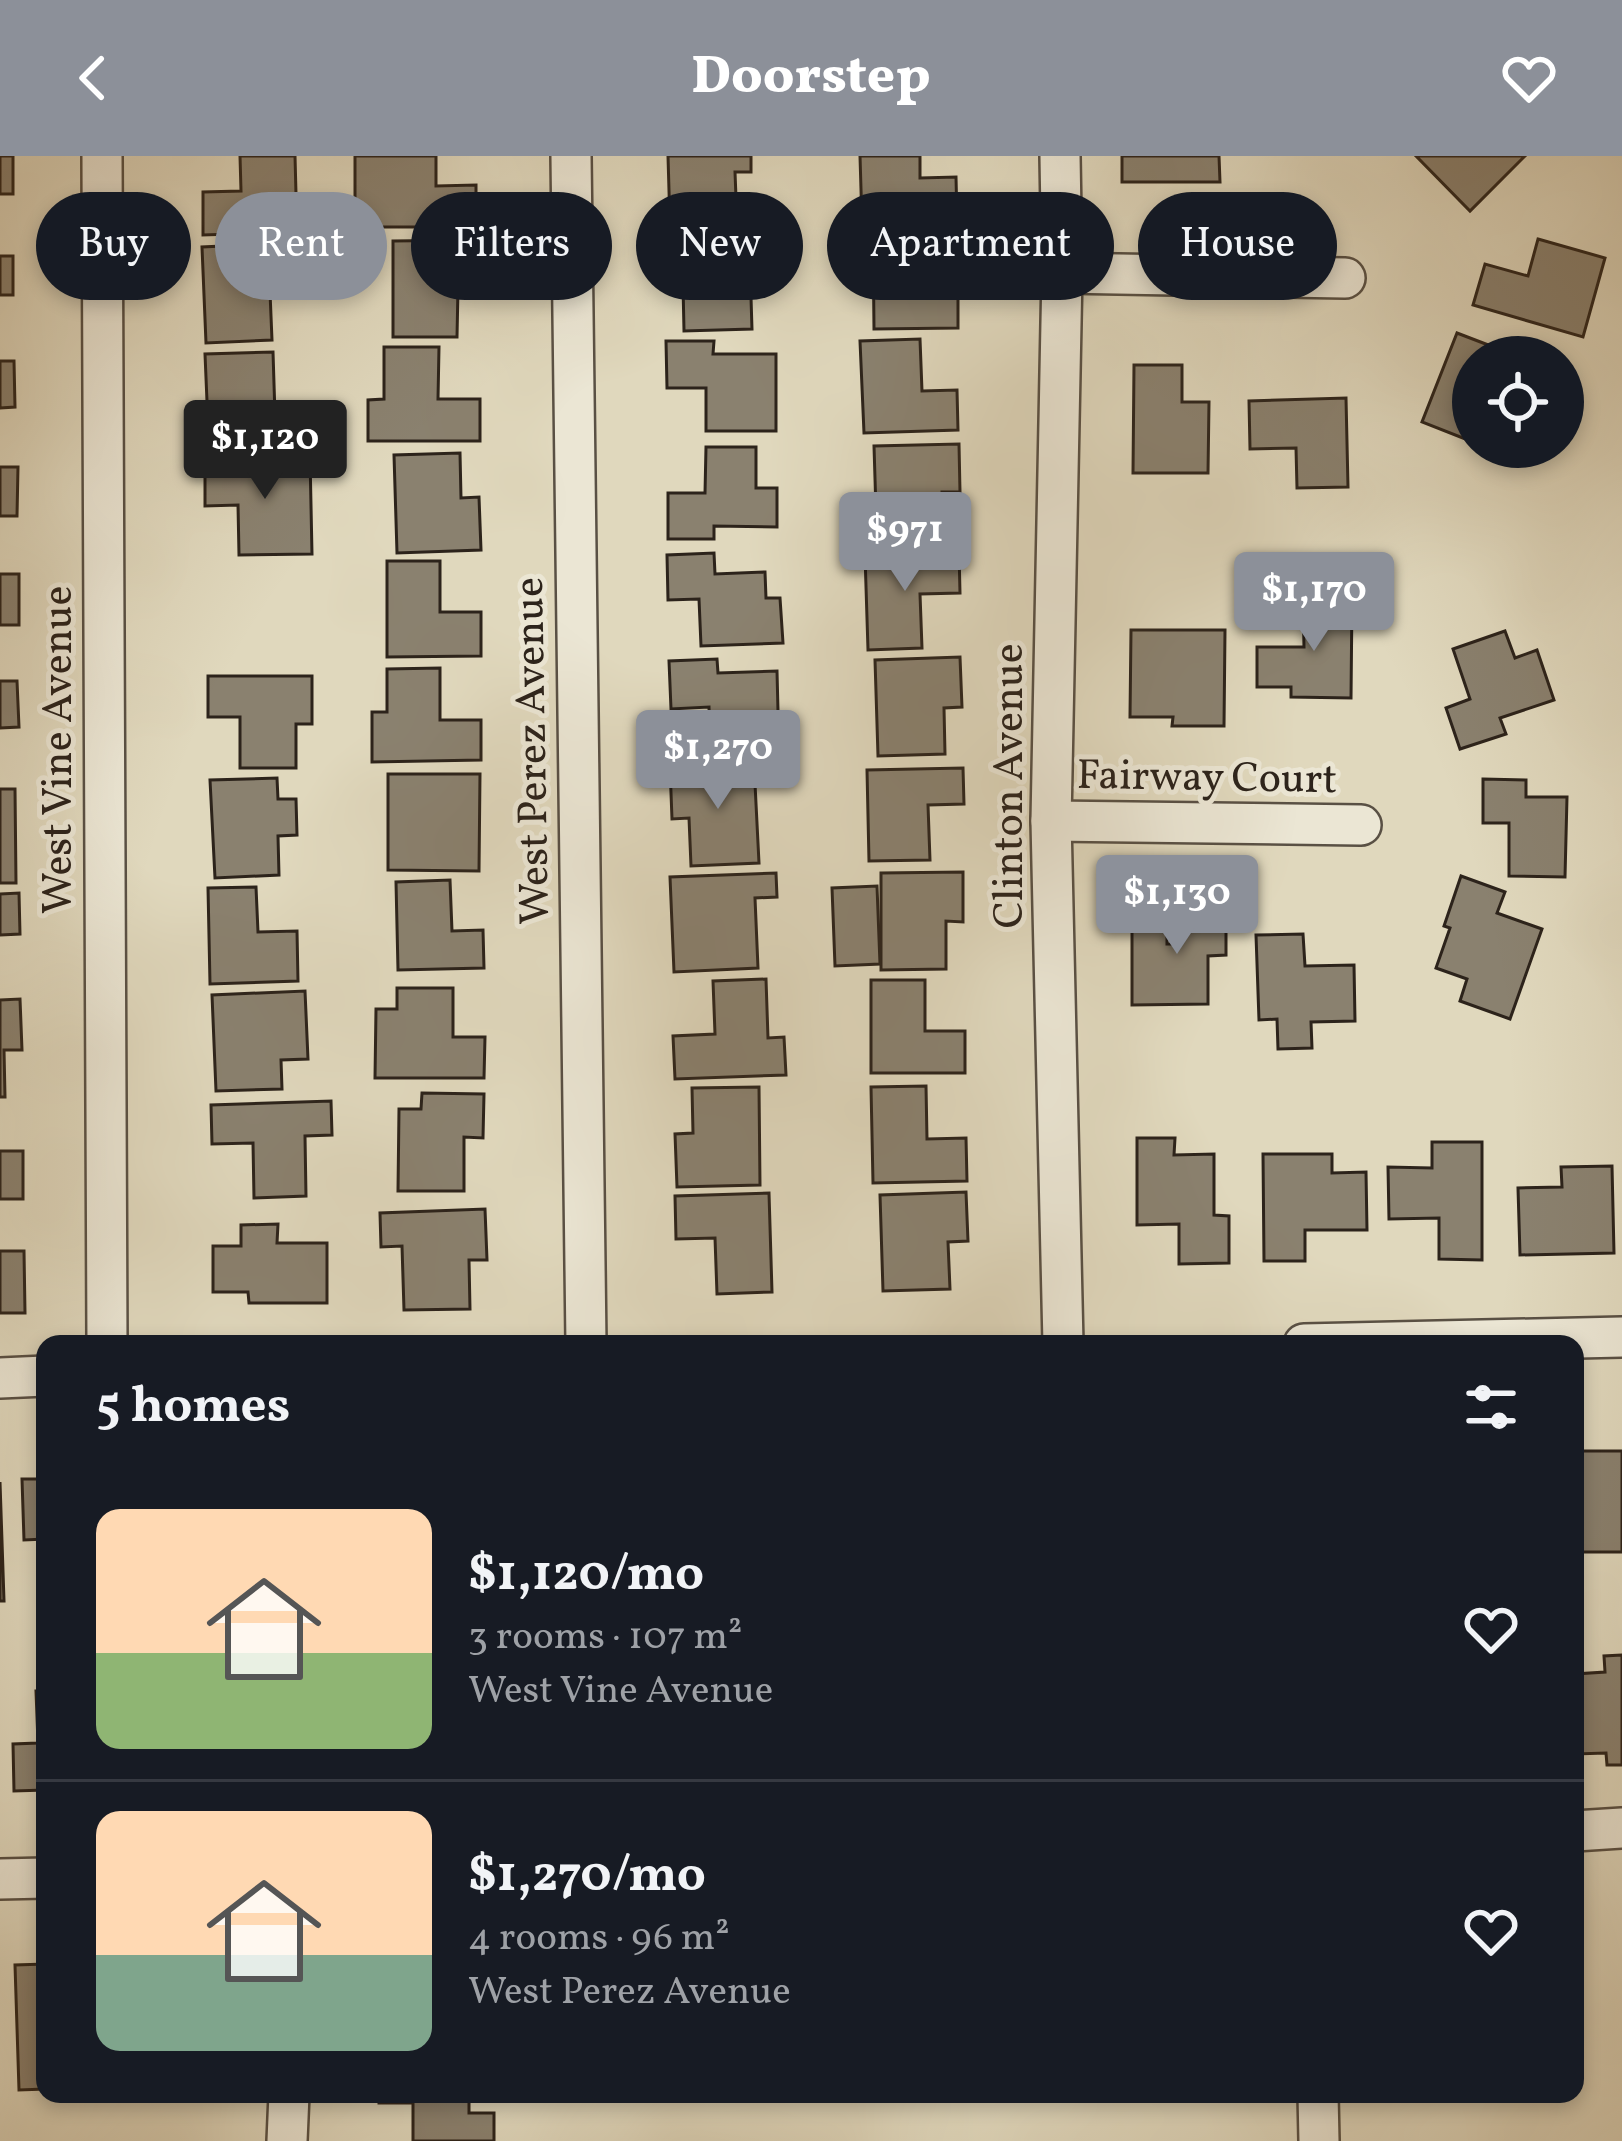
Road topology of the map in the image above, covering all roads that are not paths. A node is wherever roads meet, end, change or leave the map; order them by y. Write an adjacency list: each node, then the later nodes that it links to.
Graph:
1 (102, 156): 10 (street, West Vine Avenue)
2 (571, 156): 11 (street, West Perez Avenue)
3 (1060, 156): 4 (street, Clinton Avenue)
4 (1061, 192)
5 (1114, 274): 6 (street)
6 (1345, 278)
7 (1061, 300): 8 (street, Clinton Avenue)
8 (1051, 820): 9 (street, Fairway Court); 12 (street, Clinton Avenue)
9 (1361, 825)
10 (106, 1335)
11 (586, 1335)
12 (1063, 1335)
13 (1622, 1336): 14 (street)
14 (1584, 1337)
15 (36, 1376): 16 (street)
16 (0, 1378)
17 (1622, 1828): 18 (street)
18 (1584, 1830)
19 (0, 1879): 20 (street)
20 (36, 1879)
21 (289, 2103): 23 (street)
22 (1318, 2103): 24 (street)
23 (287, 2141)
24 (1319, 2141)

